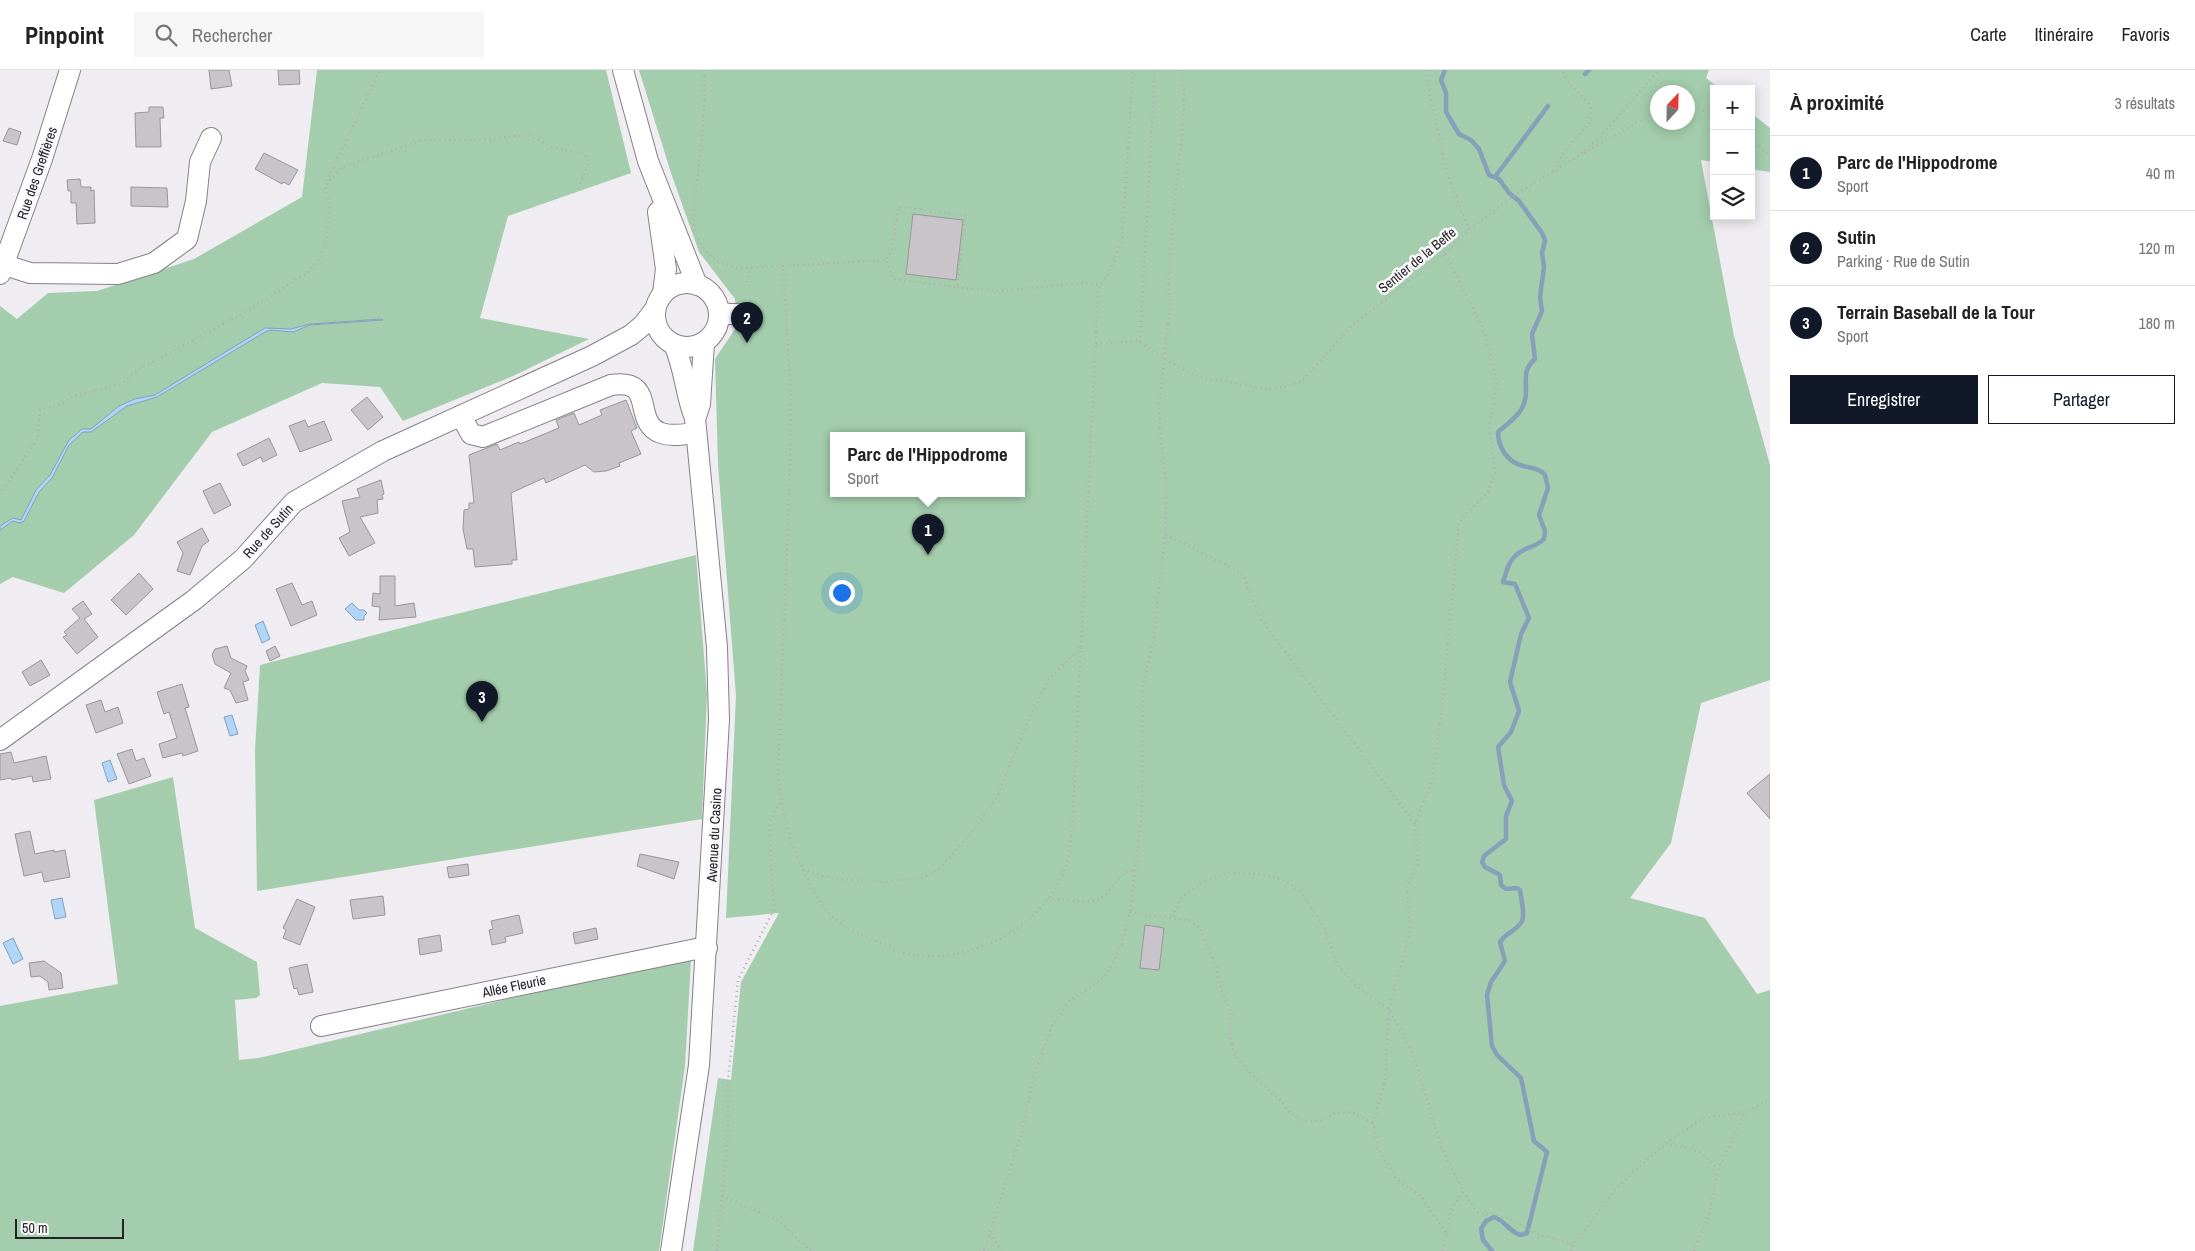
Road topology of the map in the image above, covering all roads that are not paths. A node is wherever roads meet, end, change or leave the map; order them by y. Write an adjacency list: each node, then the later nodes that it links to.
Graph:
1 (70, 70): 5 (street, Rue des Greffières)
2 (622, 70): 4 (street)
3 (211, 138): 5 (street)
4 (648, 160): 6 (street); 7 (street)
5 (3, 270)
6 (697, 285): 7 (street); 8 (street)
7 (659, 301): 10 (street); 12 (street, Rue de Sutin)
8 (719, 312): 9 (street); 11 (street)
9 (747, 314)
10 (669, 342): 11 (street); 12 (street, Rue de Sutin); 14 (street)
11 (704, 343): 14 (street)
12 (592, 356): 13 (street, Rue de Sutin)
13 (461, 416): 14 (street); 15 (street, Rue de Sutin)
14 (696, 426): 16 (street, Avenue du Casino)
15 (0, 740)
16 (707, 948): 17 (street, Allée Fleurie); 18 (street, Avenue du Casino)
17 (321, 1026)
18 (671, 1251)

